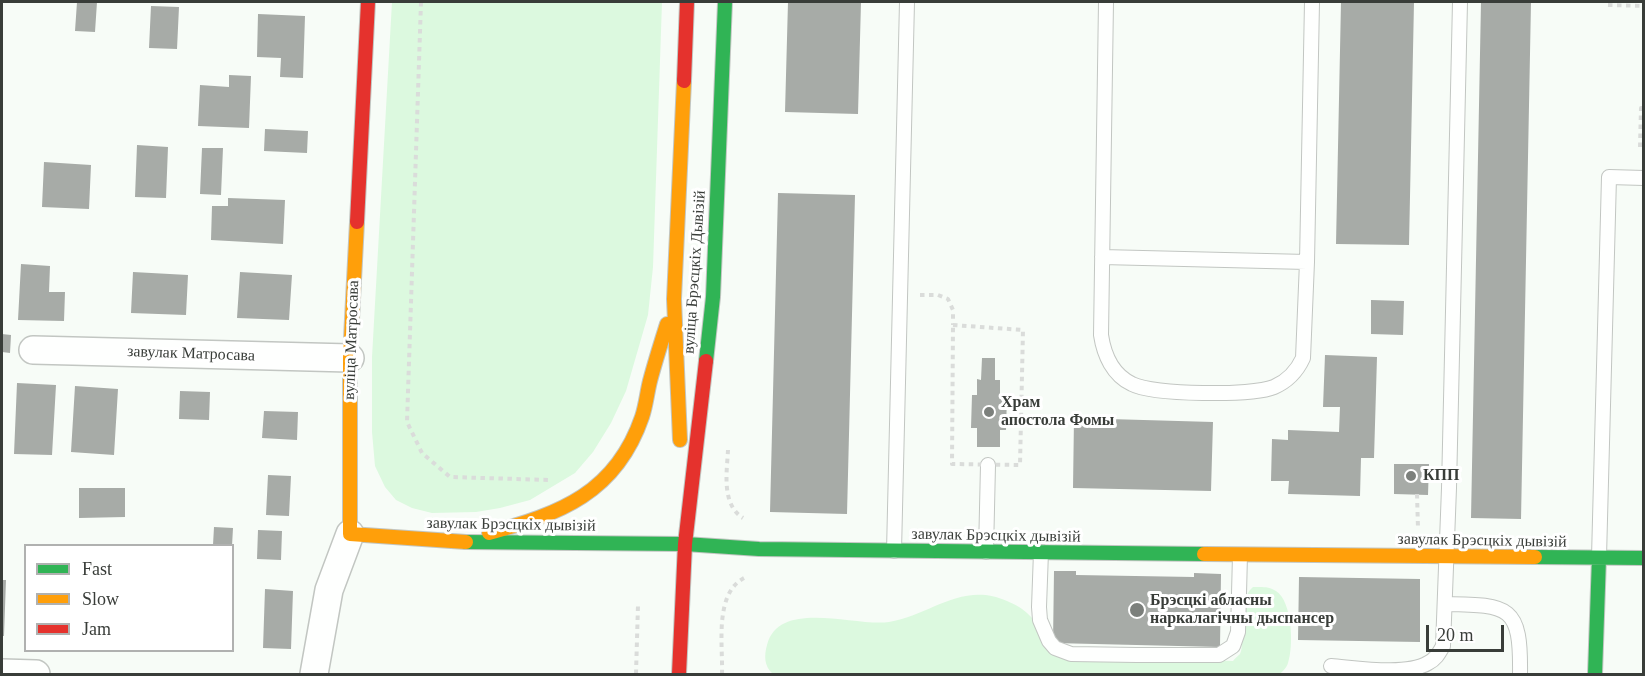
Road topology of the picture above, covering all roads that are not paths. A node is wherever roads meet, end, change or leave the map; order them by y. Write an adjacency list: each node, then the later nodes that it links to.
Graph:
1 (368, 2): 13 (main road, вуліца Матросава)
2 (687, 2): 11 (main road, вуліца Брэсцкіх Дывізій)
3 (725, 2): 17 (main road, вуліца Брэсцкіх Дывізій)
4 (907, 2): 18 (lane)
5 (1106, 2): 9 (lane)
6 (1312, 2): 10 (lane)
7 (1460, 2): 22 (lane)
8 (1644, 178): 23 (lane)
9 (1102, 257): 10 (lane); 10 (lane)
10 (1307, 262)
11 (674, 299): 16 (main road); 17 (main road, вуліца Брэсцкіх Дывізій)
12 (33, 350): 13 (street, завулак Матросава)
13 (350, 358): 15 (main road, вуліца Матросава)
14 (988, 465): 19 (lane)
15 (350, 534): 16 (main road, завулак Брэсцкіх дывізій); 29 (street, вуліца Матросава)
16 (449, 542): 17 (main road, завулак Брэсцкіх дывізій)
17 (685, 544): 18 (main road, завулак Брэсцкіх дывізій); 30 (main road, вуліца Брэсцкіх Дывізій)
18 (894, 551): 19 (main road, завулак Брэсцкіх дывізій)
19 (986, 552): 20 (main road, завулак Брэсцкіх дывізій)
20 (1041, 552): 21 (main road, завулак Брэсцкіх дывізій); 21 (lane)
21 (1240, 555): 22 (main road, завулак Брэсцкіх дывізій)
22 (1447, 557): 23 (main road, завулак Брэсцкіх дывізій); 25 (lane)
23 (1599, 558): 24 (main road, завулак Брэсцкіх дывізій); 32 (main road)
24 (1644, 558)
25 (1446, 604): 26 (lane); 31 (lane)
26 (1331, 666)
27 (2, 673): 28 (street)
28 (36, 675)
29 (314, 675)
30 (680, 675)
31 (1520, 675)
32 (1595, 675)

